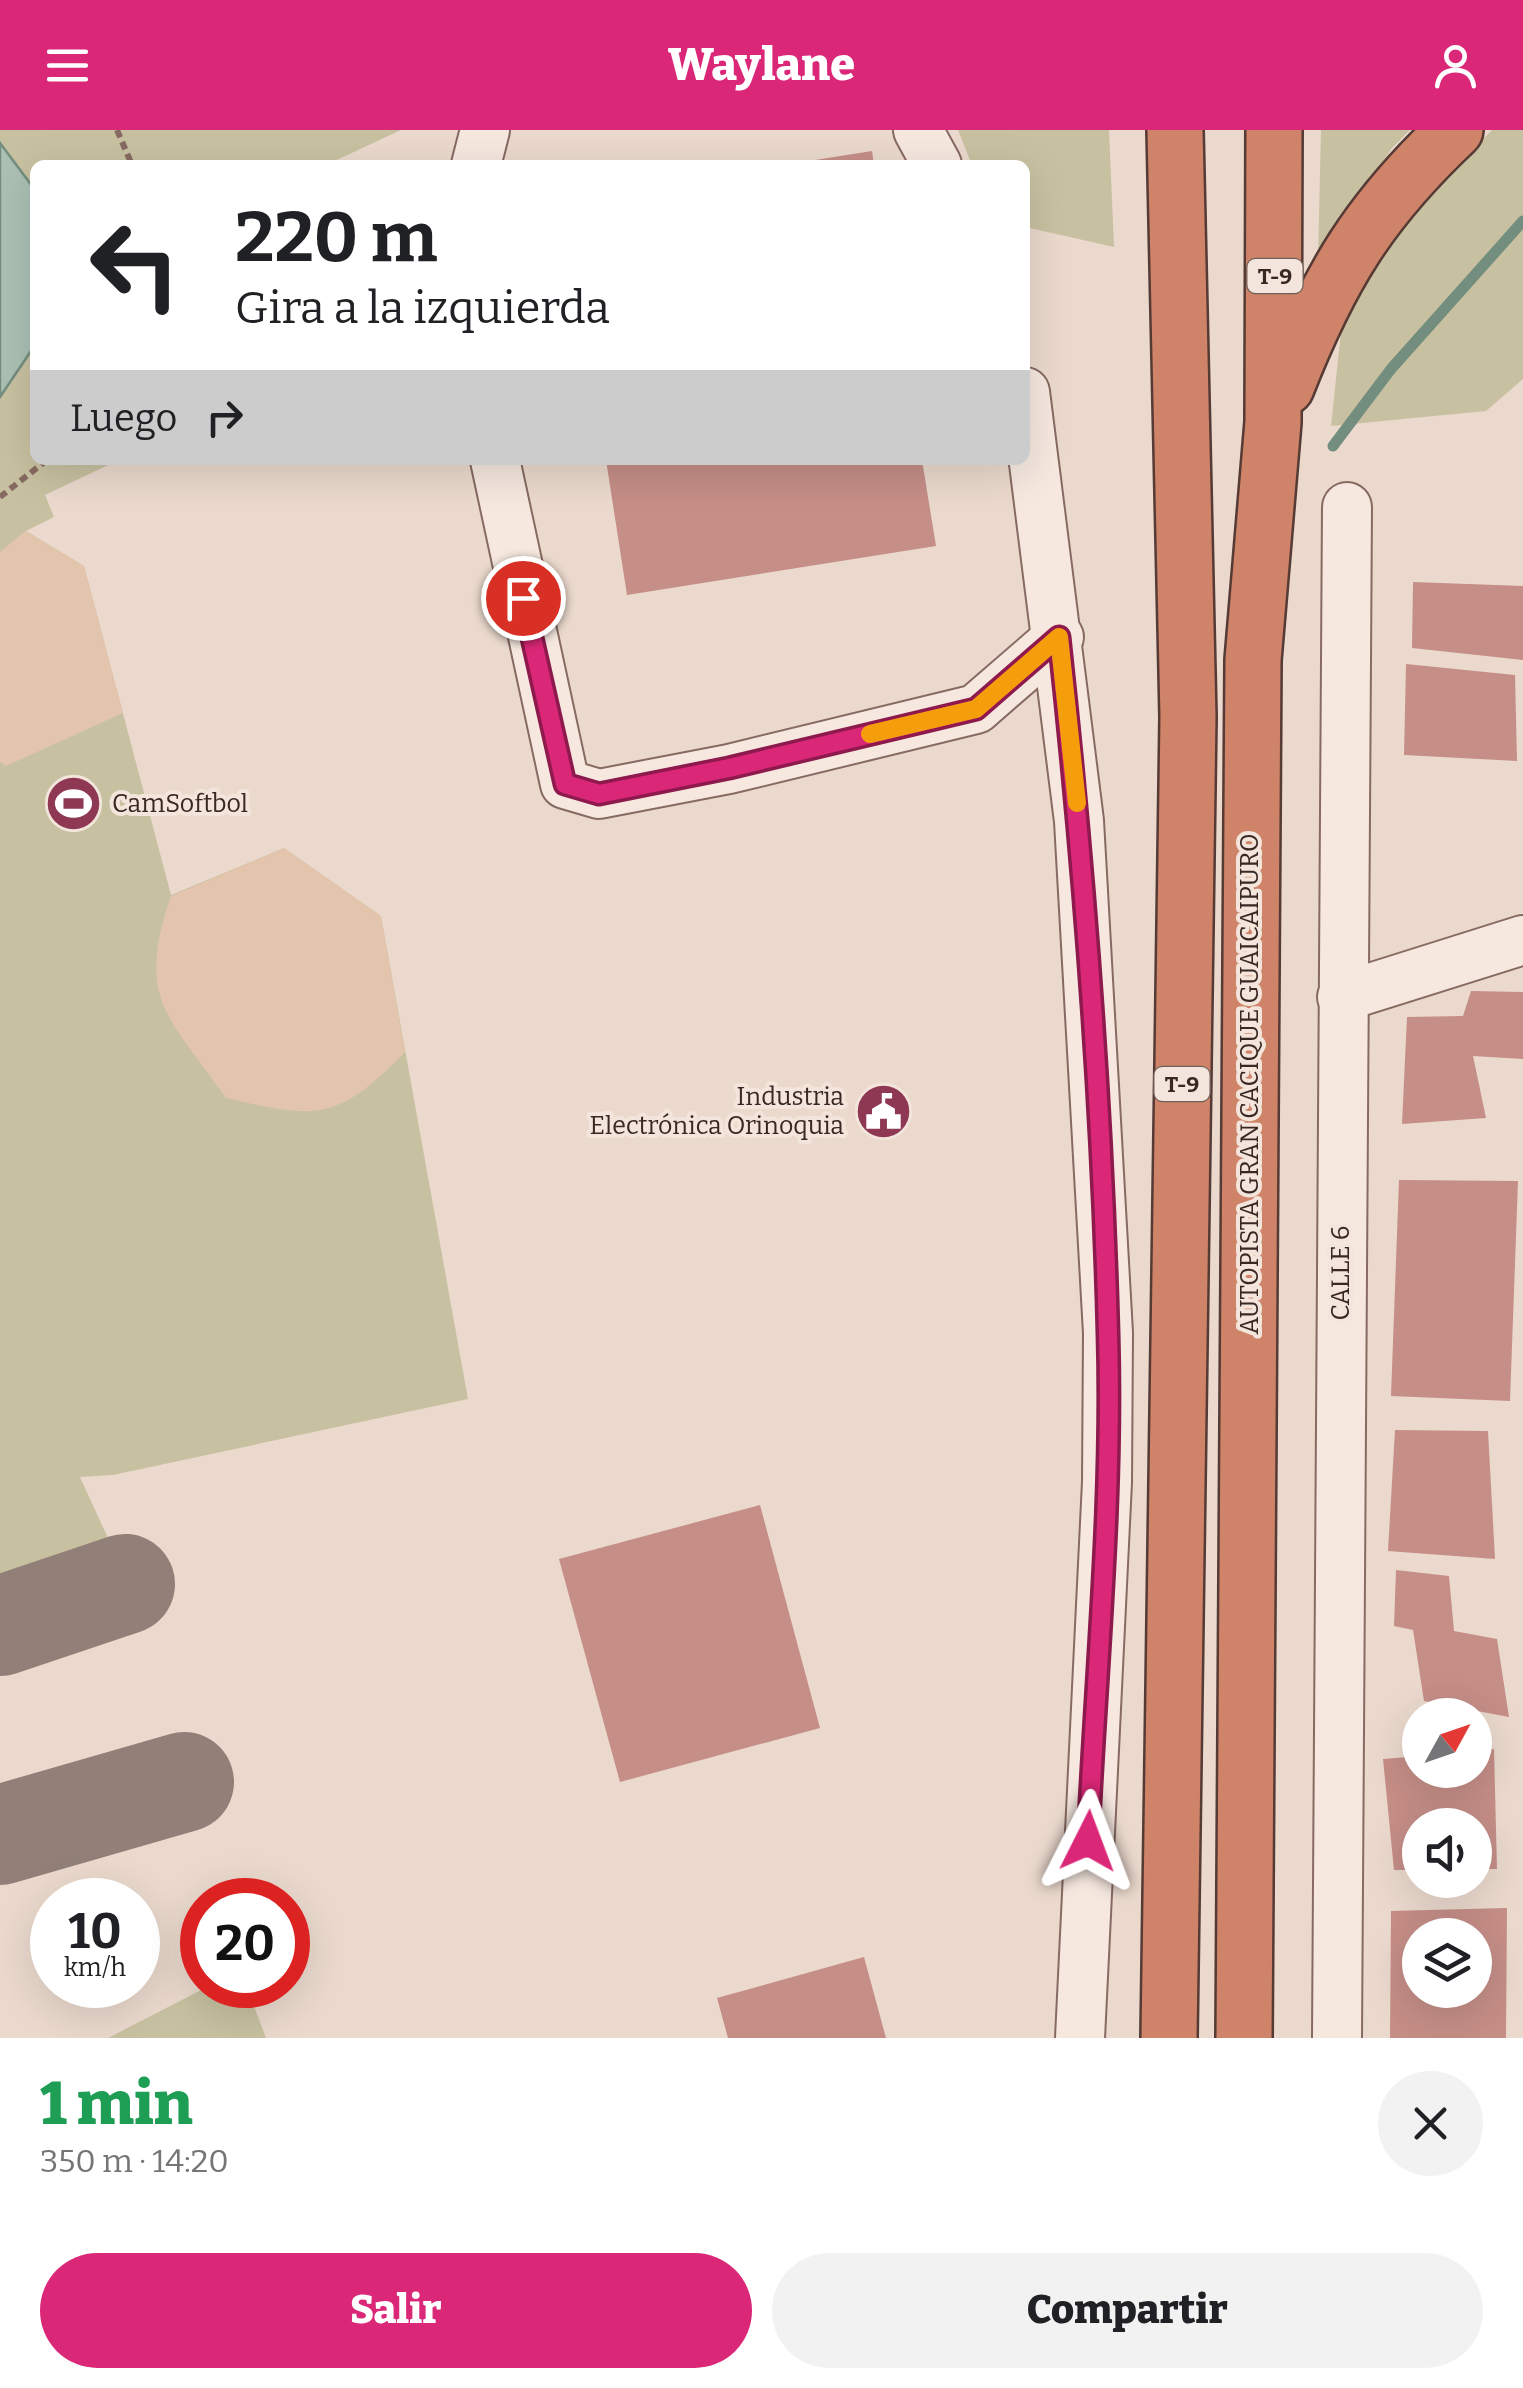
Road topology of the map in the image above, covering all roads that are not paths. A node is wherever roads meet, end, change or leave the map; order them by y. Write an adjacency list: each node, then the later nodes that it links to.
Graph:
1 (485, 130): 6 (street)
2 (918, 130): 7 (street)
3 (1175, 130): 16 (highway, T-9)
4 (1274, 130): 8 (highway, AUTOPISTA GRAN CACIQUE GUAICAIPURO / T-9)
5 (1456, 130): 8 (highway)
6 (477, 160)
7 (934, 160)
8 (1272, 422): 17 (highway, AUTOPISTA GRAN CACIQUE GUAICAIPURO / T-9)
9 (1030, 428): 12 (street)
10 (496, 465): 12 (street)
11 (1347, 507): 14 (street, CALLE 6)
12 (1059, 637): 15 (street)
13 (1523, 940): 14 (street)
14 (1342, 997): 18 (street, CALLE 6)
15 (1080, 2038)
16 (1169, 2038)
17 (1244, 2038)
18 (1337, 2038)

